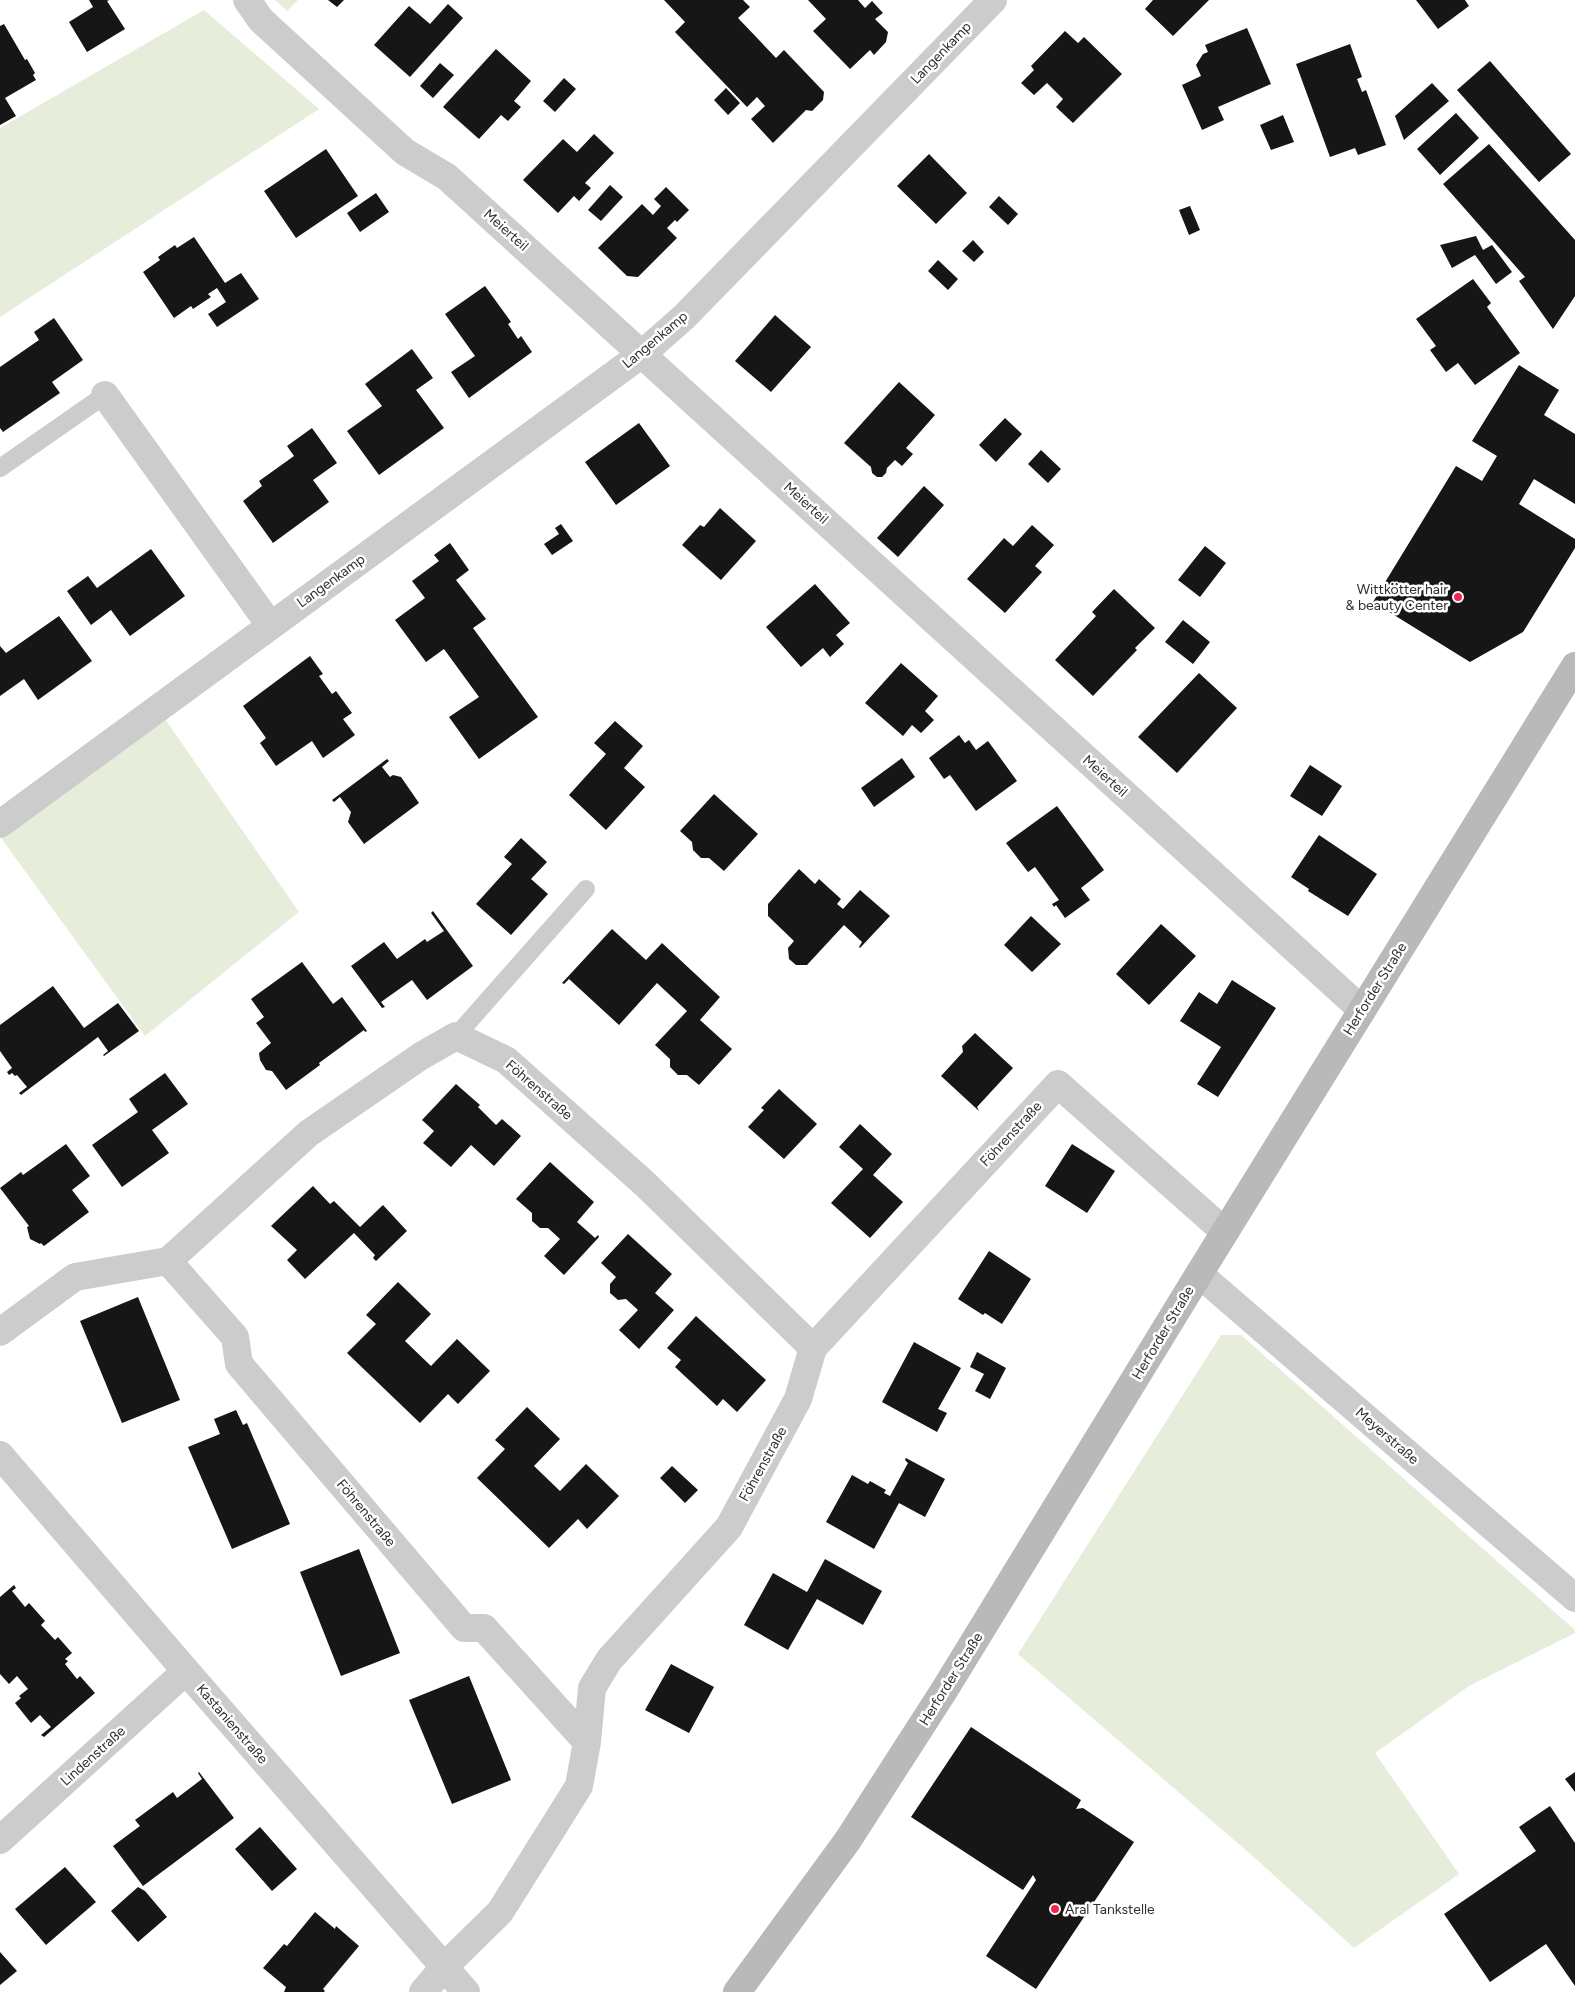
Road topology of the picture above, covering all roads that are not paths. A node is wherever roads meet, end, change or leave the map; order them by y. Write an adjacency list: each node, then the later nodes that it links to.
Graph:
1 (247, 0): 3 (street, Meierteil)
2 (993, 0): 3 (street, Langenkamp)
3 (642, 354): 6 (street, Langenkamp); 10 (street, Meierteil)
4 (105, 394): 5 (lane); 6 (street)
5 (0, 468)
6 (270, 625): 8 (street, Langenkamp)
7 (1575, 666): 10 (main road, Herforder Straße)
8 (0, 824)
9 (586, 889): 11 (lane)
10 (1362, 1010): 12 (main road, Herforder Straße)
11 (456, 1036): 13 (street); 16 (street, Föhrenstraße)
12 (1225, 1232): 14 (main road, Herforder Straße); 16 (street, Föhrenstraße)
13 (168, 1261): 15 (street); 20 (street, Föhrenstraße)
14 (1199, 1274): 18 (street, Meyerstraße); 25 (main road, Herforder Straße)
15 (0, 1332)
16 (813, 1348): 20 (street, Föhrenstraße)
17 (0, 1454): 19 (street, Kastanienstraße)
18 (1575, 1598)
19 (186, 1671): 21 (street, Lindenstraße); 22 (street, Kastanienstraße)
20 (586, 1742): 22 (street, Föhrenstraße)
21 (0, 1840)
22 (444, 1967): 23 (street, Föhrenstraße); 24 (street, Kastanienstraße)
23 (423, 1992)
24 (466, 1992)
25 (737, 1992)

